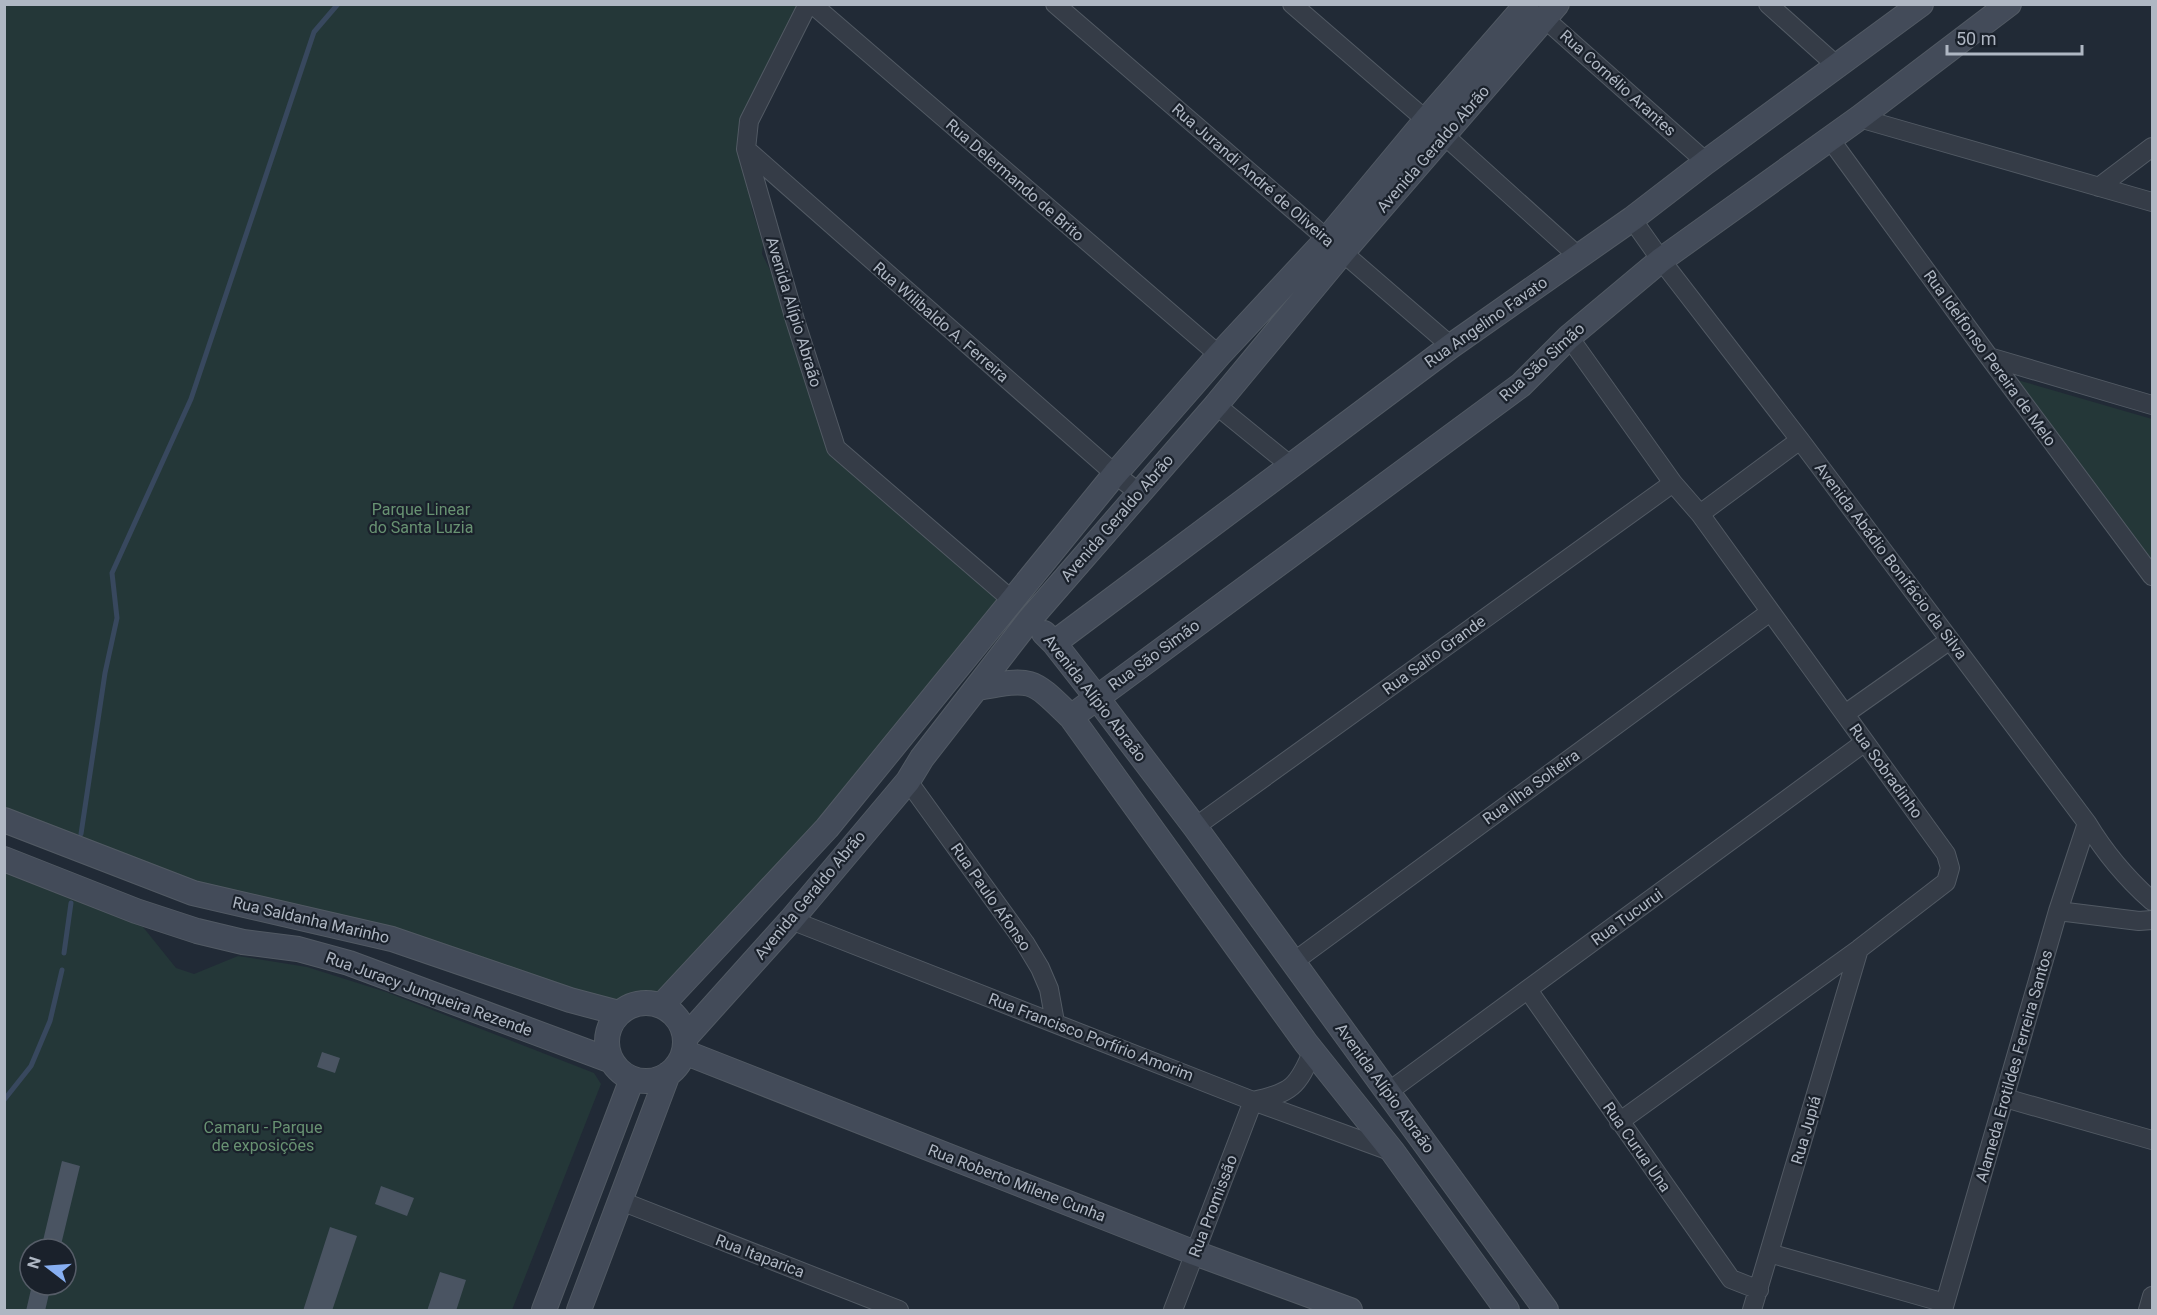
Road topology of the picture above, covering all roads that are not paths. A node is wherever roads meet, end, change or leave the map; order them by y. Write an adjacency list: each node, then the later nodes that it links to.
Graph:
1 (810, 4): 14 (street, Avenida Alípio Abraão); 24 (street, Rua Delermando de Brito)
2 (1055, 4): 19 (street, Rua Jurandi André de Oliveira)
3 (1292, 4): 10 (street)
4 (1768, 4): 8 (street)
5 (1921, 4): 8 (street, Rua Angelino Favato)
6 (2002, 7): 9 (street, Rua São Simão)
7 (1539, 8): 10 (street, Avenida Geraldo Abrão); 11 (street, Avenida Geraldo Abrão); 15 (street, Rua Cornélio Arantes)
8 (1837, 66): 15 (street, Rua Angelino Favato)
9 (1859, 118): 12 (street, Rua São Simão); 16 (street)
10 (1426, 120): 19 (street, Avenida Geraldo Abrão)
11 (1445, 136): 19 (street, Avenida Geraldo Abrão); 20 (street)
12 (1830, 139): 21 (street, Rua São Simão); 25 (street, Rua Idelfonso Pereira de Melo)
13 (2152, 147): 16 (street)
14 (746, 149): 30 (street, Rua Wilibaldo A. Ferreira); 35 (street, Avenida Alípio Abraão)
15 (1706, 162): 18 (street, Rua Angelino Favato)
16 (2098, 187): 17 (street)
17 (2152, 202)
18 (1632, 219): 20 (street, Rua Angelino Favato); 21 (street, Avenida Abádio Bonifácio da Silva)
19 (1334, 246): 23 (street, Rua Jurandi André de Oliveira); 24 (street, Avenida Geraldo Abrão); 26 (street, Avenida Geraldo Abrão)
20 (1579, 257): 23 (street, Rua Angelino Favato)
21 (1661, 260): 22 (street, Rua São Simão); 28 (street, Avenida Abádio Bonifácio da Silva)
22 (1569, 338): 31 (street, Rua Sobradinho); 41 (street, Rua São Simão)
23 (1450, 346): 29 (street, Rua Angelino Favato)
24 (1219, 355): 30 (street, Avenida Geraldo Abrão)
25 (1989, 357): 27 (street); 34 (street, Rua Idelfonso Pereira de Melo)
26 (1216, 405): 29 (street); 32 (street, Avenida Geraldo Abrão)
27 (2152, 405)
28 (1800, 440): 33 (street); 38 (street, Avenida Abádio Bonifácio da Silva)
29 (1291, 466): 39 (street, Rua Angelino Favato)
30 (1114, 474): 32 (street, Rua Wilibaldo A. Ferreira); 35 (street, Avenida Geraldo Abrão)
31 (1673, 483): 33 (street, Rua Sobradinho); 48 (street, Rua Salto Grande)
32 (1138, 492): 37 (street, Avenida Geraldo Abrão)
33 (1700, 514): 36 (street, Rua Sobradinho)
34 (2152, 576)
35 (1013, 601): 37 (street, Avenida Alípio Abraão); 49 (street, Avenida Geraldo Abrão)
36 (1770, 612): 42 (street, Rua Sobradinho); 57 (street, Rua Ilha Solteira)
37 (1030, 619): 39 (street, Avenida Alípio Abraão); 40 (street, Avenida Geraldo Abrão)
38 (1950, 640): 42 (street); 47 (street, Avenida Abádio Bonifácio da Silva)
39 (1054, 643): 41 (street, Avenida Alípio Abraão)
40 (978, 688): 43 (street, Avenida Alípio Abraão); 45 (street, Avenida Geraldo Abrão)
41 (1097, 698): 43 (street, Rua São Simão); 48 (street, Avenida Alípio Abraão)
42 (1845, 714): 44 (street, Rua Sobradinho)
43 (1071, 717): 64 (street, Avenida Alípio Abraão)
44 (1865, 742): 56 (street, Rua Sobradinho); 58 (street, Rua Tucurui)
45 (908, 781): 50 (street, Avenida Geraldo Abrão); 61 (street, Rua Paulo Afonso)
46 (4, 820): 60 (street, Rua Saldanha Marinho)
47 (2087, 823): 52 (street, Avenida Abádio Bonifácio da Silva); 53 (street, Alameda Erotildes Ferreira Santos)
48 (1195, 827): 57 (street, Avenida Alípio Abraão)
49 (827, 828): 50 (street); 59 (street, Avenida Geraldo Abrão)
50 (849, 849): 54 (street, Avenida Geraldo Abrão)
51 (4, 859): 65 (street, Rua Juracy Junqueira Rezende)
52 (2152, 901)
53 (2058, 911): 55 (street); 69 (street, Alameda Erotildes Ferreira Santos)
54 (791, 920): 61 (street, Rua Francisco Porfírio Amorim); 63 (street, Avenida Geraldo Abrão)
55 (2152, 920)
56 (1859, 949): 71 (street, Rua Sobradinho); 76 (street, Rua Jupiá)
57 (1292, 963): 62 (street, Avenida Alípio Abraão)
58 (1528, 990): 68 (street, Rua Tucurui); 71 (street, Rua Curua Una)
59 (662, 1005): 60 (street); 63 (street)
60 (620, 1013): 65 (street)
61 (1055, 1022): 70 (street, Rua Francisco Porfírio Amorim)
62 (1340, 1026): 64 (street); 68 (street, Avenida Alípio Abraão)
63 (684, 1045): 66 (street, Avenida Geraldo Abrão); 75 (street, Rua Roberto Milene Cunha)
64 (1313, 1050): 70 (street); 73 (street, Avenida Alípio Abraão)
65 (612, 1061): 67 (street)
66 (668, 1074): 67 (street); 74 (street, Avenida Geraldo Abrão)
67 (633, 1078): 80 (street)
68 (1388, 1092): 86 (street, Avenida Alípio Abraão)
69 (2006, 1098): 72 (street); 79 (street, Alameda Erotildes Ferreira Santos)
70 (1253, 1101): 73 (street, Rua Francisco Porfírio Amorim); 75 (street, Rua Promissão)
71 (1619, 1122): 77 (street, Rua Curua Una)
72 (2152, 1140)
73 (1393, 1152): 85 (street, Avenida Alípio Abraão)
74 (621, 1201): 81 (street, Avenida Geraldo Abrão); 82 (street, Rua Itaparica)
75 (1195, 1252): 83 (street, Rua Promissão); 84 (street, Rua Roberto Milene Cunha)
76 (1769, 1253): 77 (street, Rua Jupiá); 79 (street)
77 (1759, 1290): 87 (street, Rua Jupiá)
78 (2152, 1296): 88 (street)
79 (1944, 1307)
80 (544, 1311)
81 (579, 1311)
82 (899, 1311)
83 (1173, 1311)
84 (1350, 1311)
85 (1508, 1311)
86 (1546, 1311)
87 (1752, 1311)
88 (2148, 1311)

